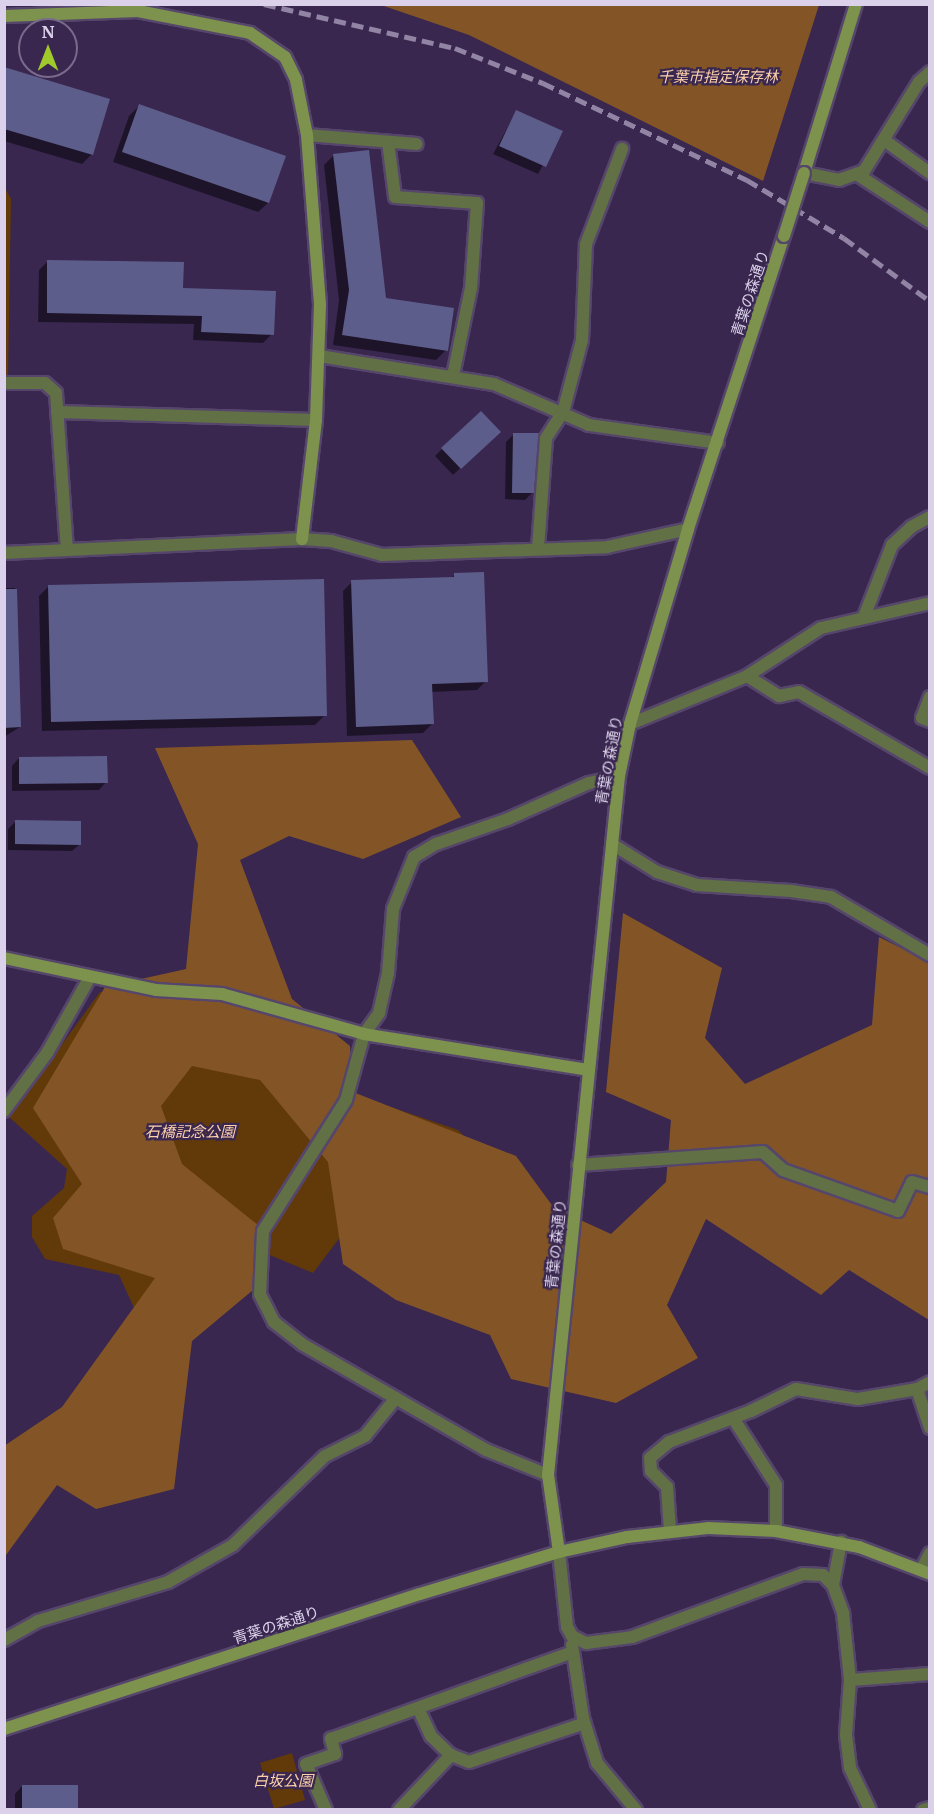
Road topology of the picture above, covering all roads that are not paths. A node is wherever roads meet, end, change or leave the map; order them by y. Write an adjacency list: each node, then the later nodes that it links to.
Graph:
1 (856, 4): 9 (street, 青葉の森通り)
2 (4, 16): 4 (street)
3 (930, 72): 5 (street)
4 (307, 135): 6 (street); 13 (street)
5 (884, 140): 10 (street); 11 (street)
6 (388, 141): 7 (street); 14 (street)
7 (417, 144)
8 (622, 149): 17 (street)
9 (804, 173): 11 (street); 19 (street, 青葉の森通り, bridge)
10 (930, 173)
11 (858, 175): 12 (street)
12 (930, 222)
13 (319, 356): 14 (street); 18 (street)
14 (453, 376): 17 (street)
15 (4, 382): 16 (street)
16 (57, 412): 18 (street); 24 (street)
17 (563, 412): 19 (street); 23 (street)
18 (316, 420): 22 (street)
19 (718, 443): 21 (street, 青葉の森通り)
20 (930, 517): 27 (street)
21 (688, 530): 23 (street); 31 (street, 青葉の森通り)
22 (302, 538): 23 (street); 24 (street)
23 (538, 548)
24 (66, 550): 25 (street)
25 (4, 553)
26 (930, 603): 27 (street)
27 (864, 617): 28 (street)
28 (747, 676): 31 (street); 32 (street)
29 (930, 697): 30 (street)
30 (930, 721)
31 (630, 724): 33 (street, 青葉の森通り)
32 (930, 768)
33 (619, 776): 34 (street, 青葉の森通り); 38 (street)
34 (612, 844): 35 (street); 39 (street, 青葉の森通り)
35 (930, 955)
36 (4, 958): 37 (street)
37 (90, 977): 38 (street); 40 (street)
38 (364, 1034): 39 (street); 45 (street)
39 (588, 1070): 41 (street, 青葉の森通り)
40 (4, 1111)
41 (579, 1165): 42 (street); 48 (street, 青葉の森通り)
42 (930, 1187)
43 (930, 1382): 44 (street)
44 (917, 1389): 46 (street); 47 (street)
45 (396, 1398): 48 (street); 57 (street)
46 (733, 1418): 49 (street); 50 (street)
47 (930, 1428)
48 (548, 1475): 52 (street, 青葉の森通り)
49 (776, 1531): 50 (street, 青葉の森通り); 51 (street, 青葉の森通り)
50 (670, 1532): 52 (street, 青葉の森通り)
51 (841, 1542): 54 (street, 青葉の森通り); 55 (street)
52 (558, 1552): 56 (street); 63 (street, 青葉の森通り)
53 (930, 1553): 54 (street)
54 (925, 1572)
55 (833, 1586): 56 (street); 60 (street)
56 (572, 1636): 58 (street)
57 (4, 1640)
58 (572, 1652): 61 (street); 62 (street)
59 (930, 1674): 60 (street)
60 (850, 1680): 69 (street)
61 (418, 1708): 64 (street); 65 (street)
62 (585, 1723): 64 (street); 68 (street)
63 (4, 1729)
64 (451, 1755): 67 (street)
65 (322, 1808)
66 (930, 1808): 70 (street)
67 (399, 1809)
68 (636, 1809)
69 (870, 1809)
70 (923, 1809)

